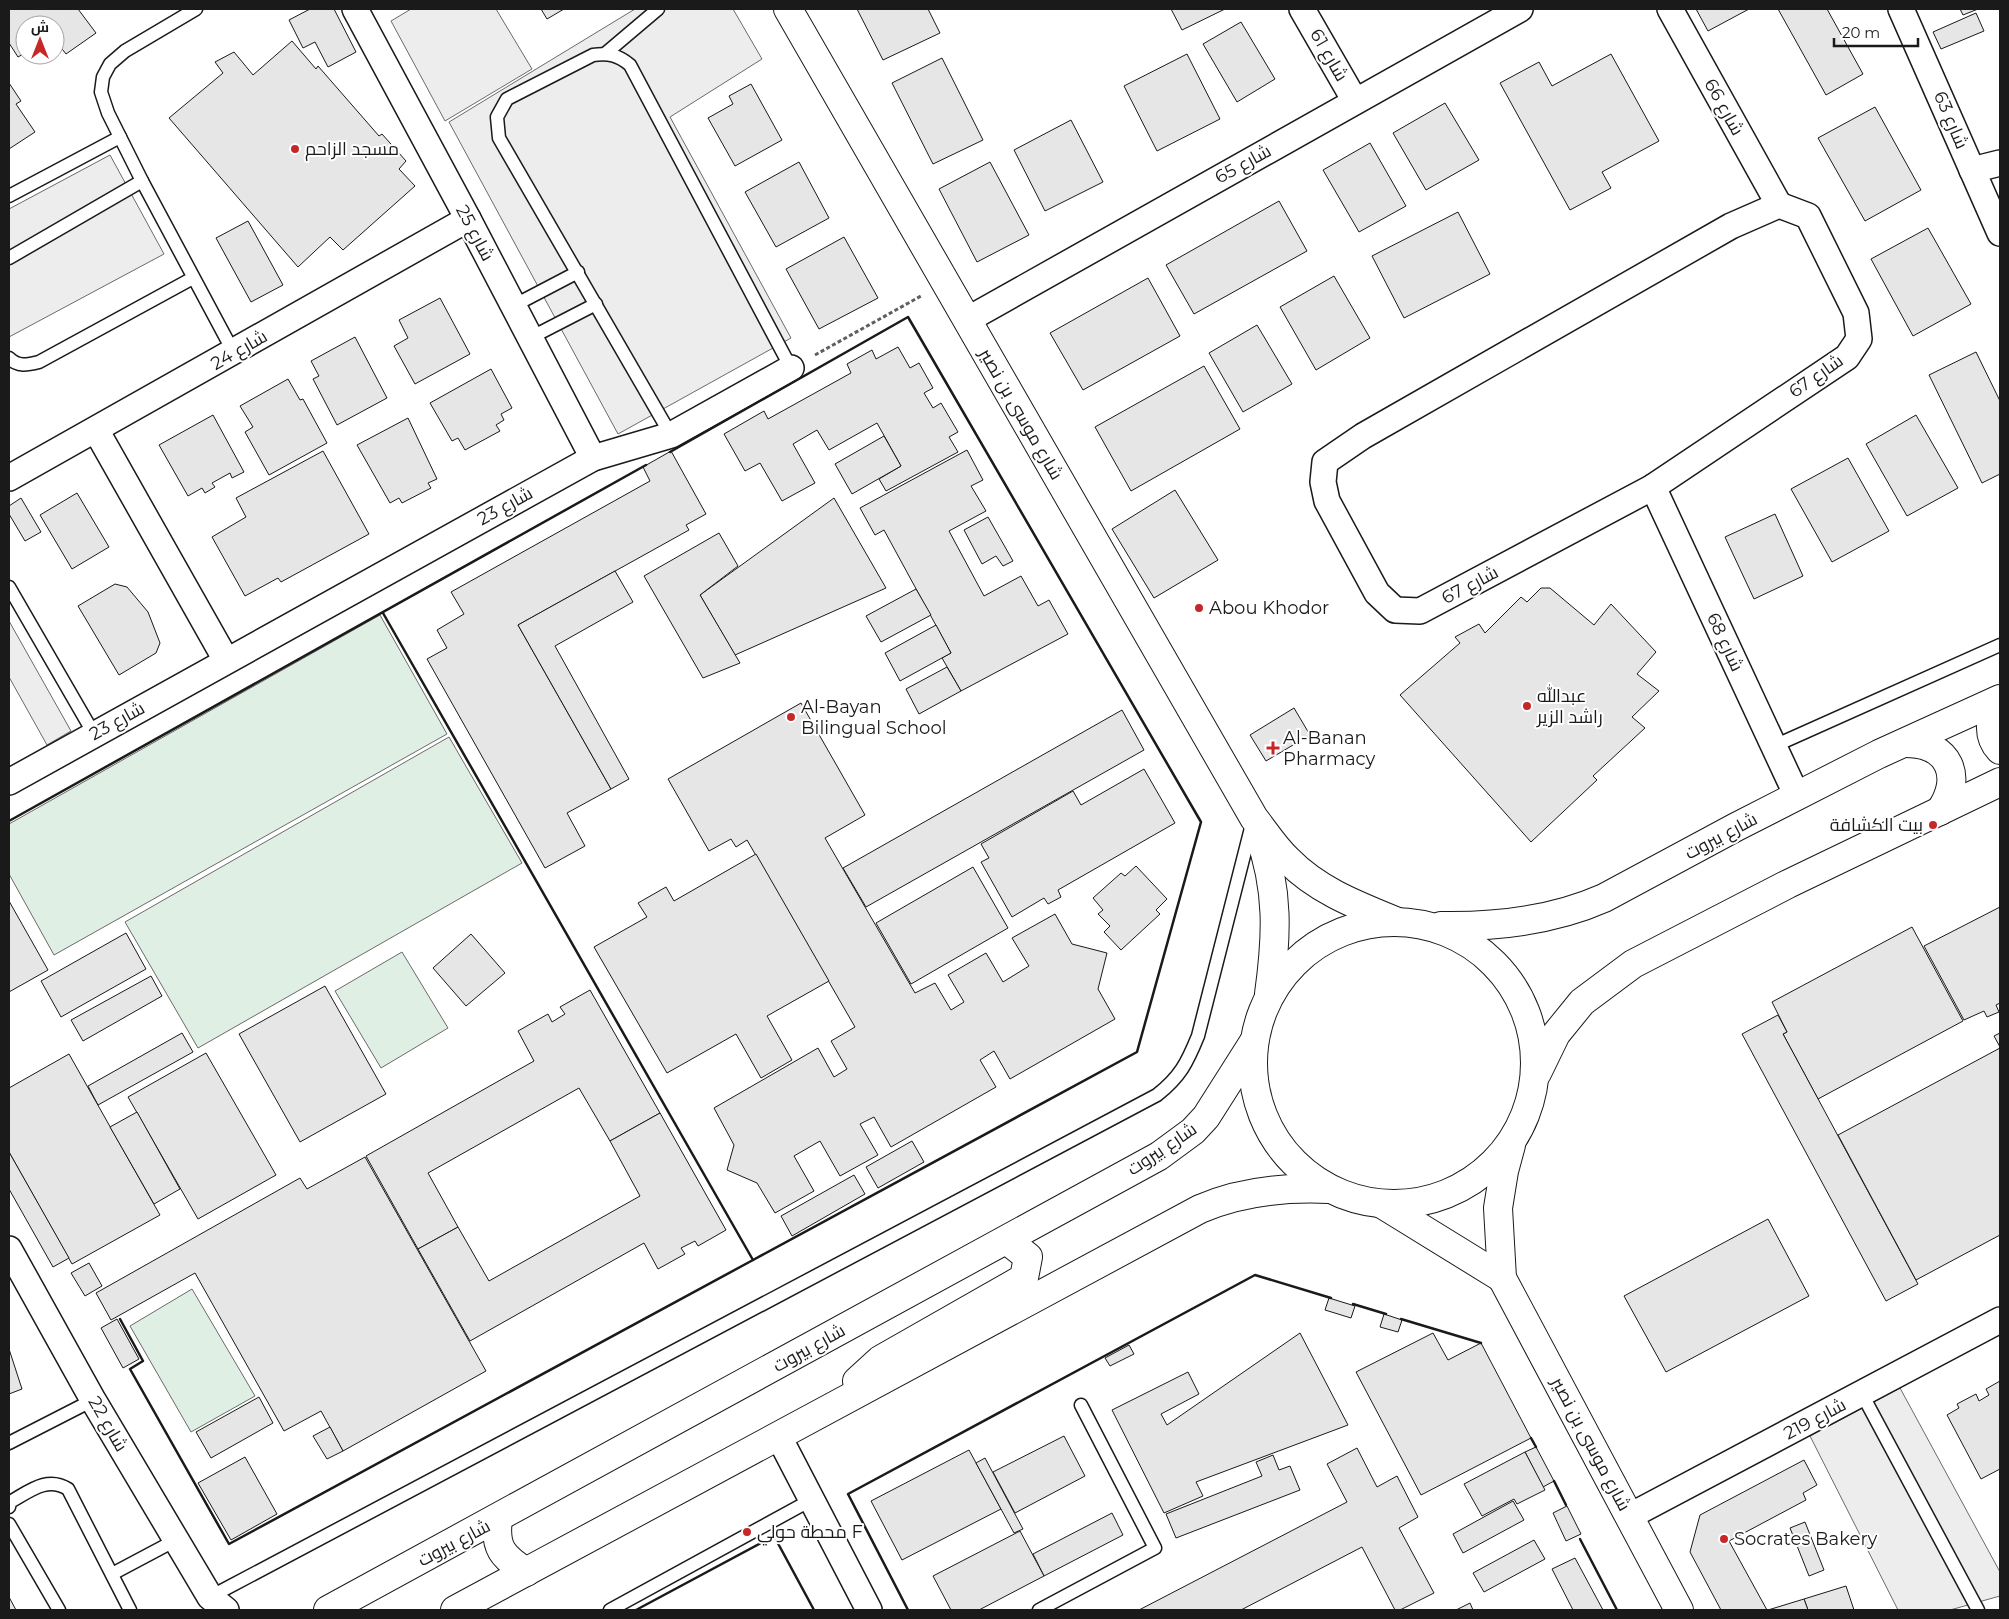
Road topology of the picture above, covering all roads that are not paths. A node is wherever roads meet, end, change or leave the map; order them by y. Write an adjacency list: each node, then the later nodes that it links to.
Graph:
1 (196, 9): 11 (lane)
2 (354, 9): 17 (street, شارع 25)
3 (658, 9): 9 (lane)
4 (788, 9): 24 (main road, شارع موسى بن نصير)
5 (1302, 9): 10 (street, شارع 61)
6 (1520, 9): 10 (street, شارع 65)
7 (1670, 9): 16 (street, شارع 66)
8 (1901, 9): 13 (street, شارع 63)
9 (606, 53): 20 (lane); 28 (lane)
10 (1355, 101): 24 (street, شارع 65)
11 (120, 137): 14 (lane); 15 (lane)
12 (2000, 163): 13 (street)
13 (1972, 170): 18 (street, شارع 63)
14 (142, 181): 19 (lane); 21 (lane)
15 (9, 196)
16 (1778, 205): 33 (street, شارع 67); 33 (street, شارع 67)
17 (468, 219): 23 (street, شارع 25); 26 (street, شارع 24)
18 (2000, 233)
19 (9, 258)
20 (578, 272): 22 (lane); 23 (lane)
21 (193, 278): 26 (lane); 27 (lane)
22 (596, 304): 25 (lane); 30 (lane)
23 (513, 306): 25 (street, شارع 25)
24 (967, 320): 46 (main road, شارع موسى بن نصير)
25 (530, 338): 31 (street, شارع 25)
26 (234, 353): 29 (street, شارع 24)
27 (9, 358)
28 (791, 368): 30 (street, شارع 23)
29 (96, 430): 32 (street, شارع 24); 36 (street)
30 (671, 435): 31 (street, شارع 23)
31 (593, 458): 36 (street, شارع 23)
32 (9, 478)
33 (1653, 487): 40 (street, شارع 68)
34 (9, 587): 38 (lane)
35 (2000, 645): 40 (lane)
36 (226, 660): 38 (street, شارع 23)
37 (2000, 700): 39 (main road, شارع بيروت); 41 (main road)
38 (94, 734): 42 (street, شارع 23)
39 (1906, 743): 44 (main road, شارع بيروت); 45 (main road)
40 (1774, 746): 44 (street, شارع 68)
41 (2000, 750)
42 (9, 782)
43 (2000, 782): 45 (main road)
44 (1797, 796): 48 (main road, شارع بيروت)
45 (1940, 812): 51 (main road)
46 (1254, 818): 47 (main road, شارع موسى بن نصير); 49 (main road, شارع موسى بن نصير); 73 (lane)
47 (1398, 922): 48 (main road); 49 (main road)
48 (1429, 926): 51 (main road)
49 (1268, 998): 50 (main road)
50 (1253, 1043): 53 (main road); 55 (main road, شارع بيروت)
51 (1536, 1074): 52 (main road)
52 (1512, 1142): 54 (main road); 57 (main road, شارع موسى بن نصير)
53 (1329, 1189): 54 (main road); 62 (main road)
54 (1382, 1204): 57 (main road)
55 (1007, 1240): 62 (main road); 68 (main road, شارع بيروت)
56 (10, 1252): 60 (street, شارع 22)
57 (1502, 1278): 67 (main road, شارع موسى بن نصير)
58 (2000, 1320): 59 (street, شارع 219)
59 (1862, 1394): 67 (street, شارع 219); 82 (lane)
60 (93, 1400): 64 (lane); 70 (street, شارع 22)
61 (1081, 1405): 80 (lane)
62 (821, 1414): 63 (main road)
63 (778, 1436): 65 (street); 71 (main road)
64 (9, 1443)
65 (811, 1500): 78 (lane); 79 (street)
66 (9, 1507): 72 (lane)
67 (1630, 1516): 81 (main road, شارع موسى بن نصير)
68 (498, 1519): 71 (main road); 76 (main road, شارع بيروت)
69 (9, 1524): 74 (lane)
70 (176, 1540): 72 (lane); 73 (street, شارع 22)
71 (526, 1572): 77 (main road)
72 (112, 1574): 75 (lane)
73 (215, 1606)
74 (59, 1610)
75 (130, 1610)
76 (328, 1610)
77 (455, 1610)
78 (610, 1610)
79 (869, 1610)
80 (1039, 1610)
81 (1679, 1610)
82 (1978, 1610)

